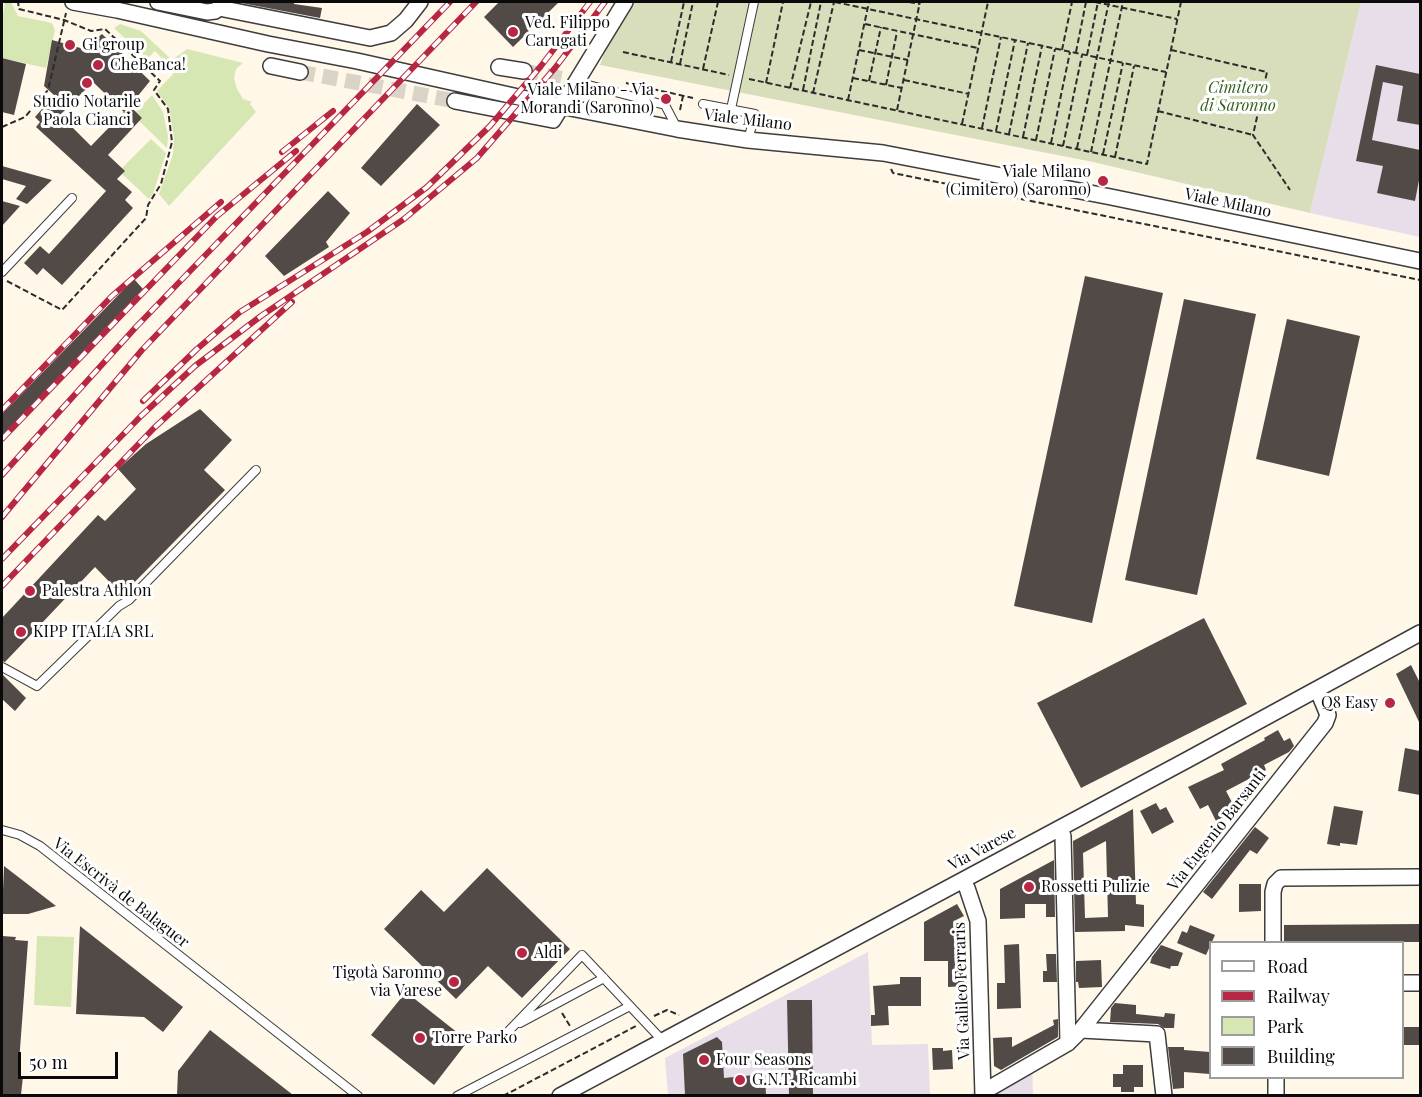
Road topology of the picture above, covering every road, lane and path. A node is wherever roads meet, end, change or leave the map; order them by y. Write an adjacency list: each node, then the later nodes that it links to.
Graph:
1 (18, 2): 30 (path)
2 (73, 2): 24 (street, Viale Milano)
3 (158, 2): 25 (street)
4 (420, 2): 25 (street)
5 (625, 2): 65 (street)
6 (684, 2): 54 (path)
7 (693, 2): 56 (path)
8 (718, 2): 60 (path)
9 (754, 2): 78 (lane)
10 (783, 2): 68 (path)
11 (811, 2): 70 (path)
12 (821, 2): 72 (path)
13 (834, 2): 27 (path); 73 (path)
14 (869, 2): 27 (path)
15 (909, 2): 22 (path)
16 (988, 2): 34 (path)
17 (1072, 2): 43 (path)
18 (1086, 2): 46 (path)
19 (1097, 2): 23 (path); 49 (path)
20 (1123, 2): 26 (path)
21 (1181, 2): 29 (path)
22 (920, 3): 28 (path)
23 (1108, 3): 26 (path); 51 (path)
24 (124, 5): 77 (street, Viale Milano)
25 (220, 5)
26 (1122, 7): 29 (path); 53 (path)
27 (868, 9): 28 (path); 31 (path)
28 (917, 19): 34 (path); 35 (path)
29 (1177, 19): 44 (path)
30 (64, 20): 82 (path); 102 (path)
31 (865, 24): 32 (path); 42 (path)
32 (881, 27): 33 (path); 47 (path)
33 (897, 31): 35 (path); 50 (path)
34 (981, 33): 36 (path); 40 (path)
35 (914, 34): 40 (path); 52 (path)
36 (1001, 37): 37 (path); 83 (path)
37 (1015, 40): 38 (path); 85 (path)
38 (1028, 43): 39 (path); 86 (path)
39 (1042, 46): 41 (path); 88 (path)
40 (978, 48): 74 (path)
41 (1055, 49): 43 (path); 90 (path)
42 (859, 50): 47 (path); 64 (path)
43 (1062, 50): 45 (path)
44 (1171, 50): 63 (path); 87 (path)
45 (1070, 52): 46 (path); 91 (path)
46 (1075, 53): 48 (path)
47 (875, 54): 50 (path); 67 (path)
48 (1082, 54): 49 (path); 92 (path)
49 (1087, 55): 51 (path)
50 (892, 57): 52 (path); 69 (path)
51 (1097, 57): 53 (path); 93 (path)
52 (908, 60): 66 (path)
53 (1110, 60): 55 (path); 94 (path)
54 (671, 62)
55 (1123, 63): 57 (path); 96 (path)
56 (680, 64)
57 (1134, 65): 63 (path); 97 (path)
58 (271, 66): 62 (street)
59 (498, 67): 61 (street)
60 (703, 69)
61 (524, 71)
62 (300, 72)
63 (1166, 72): 80 (path)
64 (853, 78): 67 (path); 79 (path)
65 (570, 80): 77 (street); 84 (lane)
66 (904, 80): 71 (path); 74 (path)
67 (869, 81): 69 (path)
68 (766, 83)
69 (886, 85): 71 (path)
70 (790, 88)
71 (902, 88): 79 (path)
72 (802, 90)
73 (813, 93)
74 (969, 93): 81 (path)
75 (455, 101): 77 (street)
76 (703, 104): 78 (lane)
77 (560, 106): 84 (street, Viale Milano)
78 (731, 109): 89 (lane)
79 (897, 111): 81 (path)
80 (1158, 111): 87 (path); 97 (path)
81 (962, 124): 83 (path)
82 (2, 127)
83 (982, 128): 85 (path)
84 (677, 129): 89 (street, Viale Milano)
85 (996, 132): 86 (path)
86 (1009, 134): 88 (path)
87 (1253, 135): 98 (path)
88 (1023, 137): 90 (path)
89 (748, 140): 95 (street, Viale Milano)
90 (1036, 140): 91 (path)
91 (1051, 143): 92 (path)
92 (1063, 146): 93 (path)
93 (1077, 149): 94 (path)
94 (1091, 152): 96 (path)
95 (883, 153): 100 (street, Viale Milano); 103 (path)
96 (1103, 154): 97 (path)
97 (1115, 157)
98 (1290, 190)
99 (72, 198): 101 (lane)
100 (1420, 261)
101 (2, 272)
102 (2, 278)
103 (1420, 280)
104 (255, 470): 107 (lane)
105 (1420, 633): 124 (street, Via Varese)
106 (1420, 644): 108 (street, Via Varese)
107 (2, 667)
108 (1321, 698): 110 (street, Via Varese); 122 (street, Via Eugenio Barsanti)
109 (2, 830): 129 (lane, Via Escrivà de Balaguer)
110 (1063, 836): 112 (street, Via Varese); 126 (street)
111 (1420, 877): 113 (street)
112 (967, 888): 128 (street, Via Galileo Ferraris); 133 (street, Via Varese)
113 (1273, 941)
114 (604, 978): 117 (lane); 118 (lane); 121 (lane)
115 (1404, 983): 116 (street)
116 (1420, 983)
117 (557, 1003): 121 (lane); 123 (path)
118 (630, 1006): 120 (lane); 123 (lane)
119 (680, 1016): 120 (path)
120 (645, 1021): 124 (lane); 131 (path)
121 (513, 1027): 125 (lane)
122 (1081, 1030): 126 (street, Via Eugenio Barsanti); 134 (street)
123 (574, 1035): 130 (lane)
124 (662, 1040): 132 (street, Via Varese)
125 (499, 1041)
126 (1068, 1043): 128 (street, Via Eugenio Barsanti)
127 (1276, 1079): 135 (street)
128 (983, 1094)
129 (358, 1095)
130 (457, 1095)
131 (503, 1095)
132 (560, 1095)
133 (578, 1095)
134 (1164, 1095)
135 (1276, 1095)

